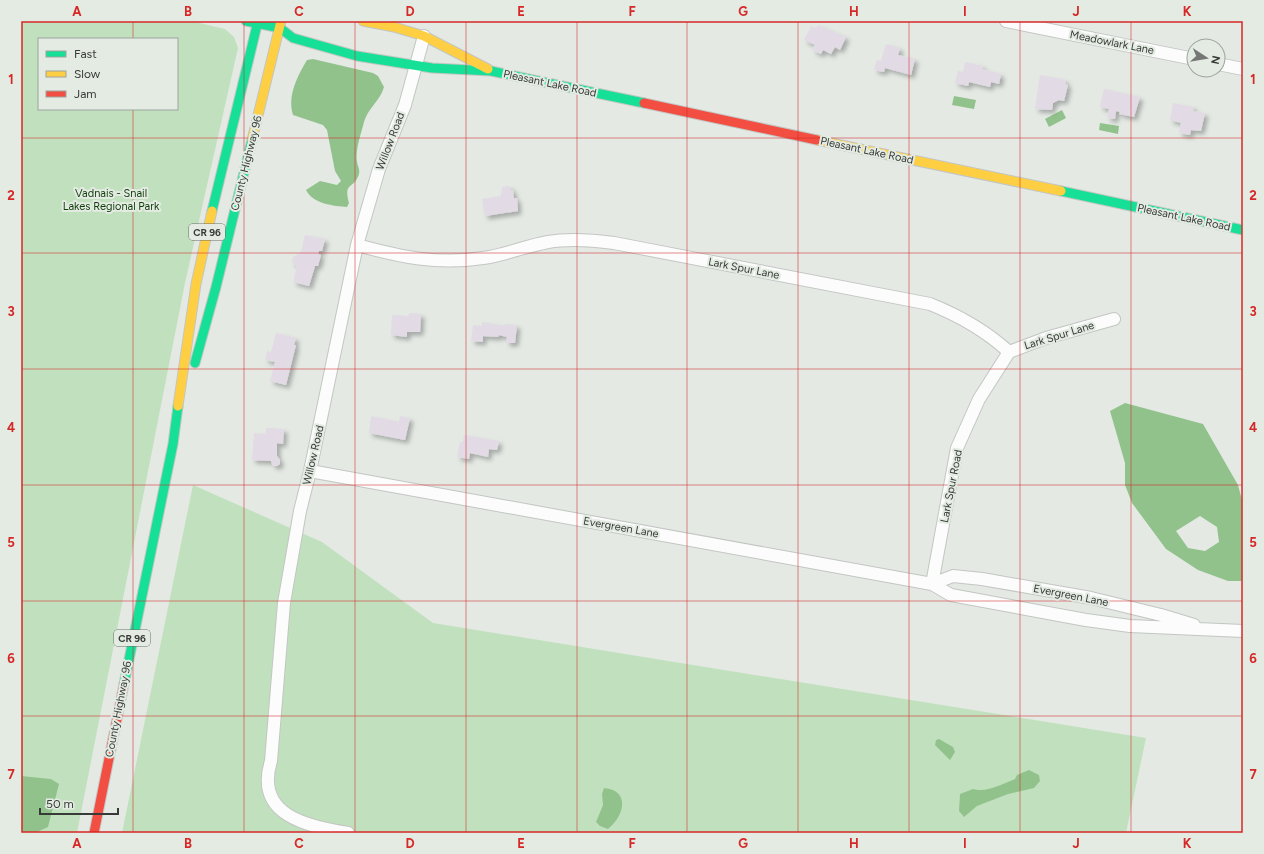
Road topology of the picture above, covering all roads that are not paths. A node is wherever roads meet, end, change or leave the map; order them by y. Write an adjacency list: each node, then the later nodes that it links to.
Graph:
1 (246, 21): 4 (main road)
2 (363, 21): 6 (main road, Pleasant Lake Road)
3 (1006, 21): 7 (street, Meadowlark Lane)
4 (257, 22): 5 (main road); 18 (main road, County Highway 96 / CR 96)
5 (284, 24): 8 (main road, Pleasant Lake Road); 18 (main road, County Highway 96 / CR 96)
6 (424, 36): 8 (street, Willow Road); 11 (main road, Pleasant Lake Road)
7 (1186, 57)
8 (414, 66): 11 (main road, Pleasant Lake Road); 15 (street, Willow Road)
9 (1226, 66): 10 (street)
10 (1243, 69)
11 (491, 71): 12 (main road, Pleasant Lake Road)
12 (1215, 224): 13 (main road, Pleasant Lake Road); 14 (main road)
13 (1243, 230)
14 (1243, 238)
15 (357, 245): 17 (street, Lark Spur Lane); 19 (street, Willow Road)
16 (1114, 319): 17 (street, Lark Spur Lane)
17 (1009, 352): 20 (street, Lark Spur Road)
18 (173, 444): 23 (main road, County Highway 96 / CR 96)
19 (310, 471): 20 (street, Evergreen Lane); 24 (street, Willow Road)
20 (932, 584): 21 (street, Evergreen Lane); 21 (street, Evergreen Lane)
21 (1208, 629): 22 (street, Evergreen Lane)
22 (1243, 630)
23 (94, 833)
24 (348, 833)

